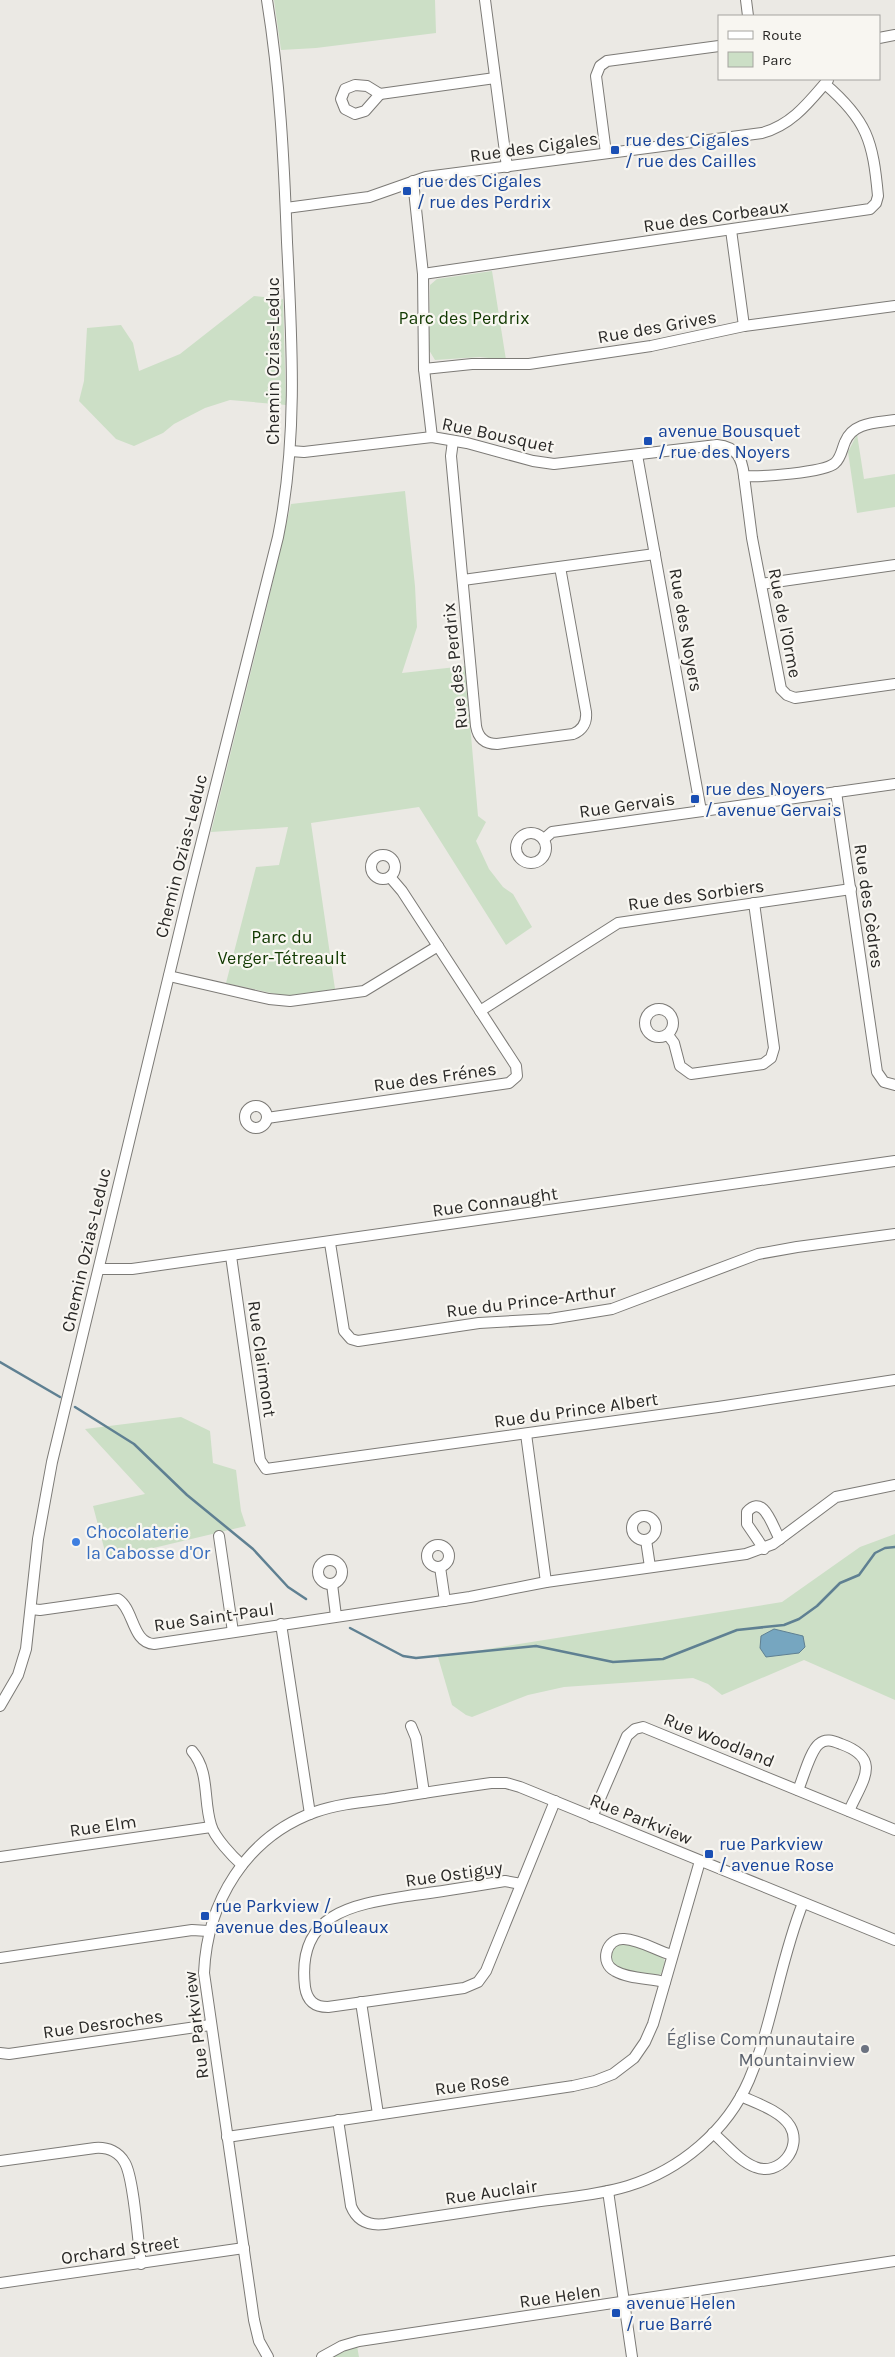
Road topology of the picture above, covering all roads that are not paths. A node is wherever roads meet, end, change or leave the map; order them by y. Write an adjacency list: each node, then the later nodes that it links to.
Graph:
1 (267, 0): 14 (street, Chemin Ozias-Leduc)
2 (485, 0): 8 (street)
3 (746, 0): 4 (street)
4 (748, 15)
5 (895, 35): 6 (street)
6 (880, 38)
7 (718, 46): 11 (street)
8 (495, 78): 10 (street); 12 (street)
9 (827, 81): 11 (street, Rue des Cigales); 15 (street, Rue des Corbeaux)
10 (380, 94)
11 (606, 153): 12 (street, Rue des Cigales)
12 (507, 167): 13 (street, Rue des Cigales)
13 (412, 181): 14 (street, Rue des Cigales); 16 (street)
14 (286, 208): 23 (street, Chemin Ozias-Leduc)
15 (731, 230): 16 (street, Rue des Corbeaux); 18 (street)
16 (423, 274): 19 (street)
17 (895, 306): 18 (street, Rue des Grives)
18 (744, 326): 19 (street, Rue des Grives)
19 (424, 369): 21 (street)
20 (895, 420): 25 (street)
21 (432, 437): 22 (street, Rue Bousquet); 23 (street, Rue Bousquet)
22 (453, 440): 24 (street, Rue Bousquet); 29 (street, Rue des Perdrix)
23 (290, 451): 40 (street, Chemin Ozias-Leduc)
24 (637, 455): 25 (street, Rue Bousquet); 26 (street, Rue des Noyers)
25 (744, 476): 30 (street, Rue de l'Orme)
26 (655, 554): 28 (street); 34 (street, Rue des Noyers)
27 (895, 565): 30 (street)
28 (560, 567): 29 (street); 29 (street, Rue des Perdrix)
29 (463, 580)
30 (761, 584): 31 (street, Rue de l'Orme)
31 (895, 684)
32 (895, 784): 33 (street, Rue Gervais)
33 (836, 792): 34 (street, Rue Gervais); 37 (street, Rue des Cèdres)
34 (701, 811): 35 (street, Rue Gervais)
35 (544, 839)
36 (390, 877): 39 (street, Rue des Frénes)
37 (851, 889): 38 (street, Rue des Sorbiers); 43 (street, Rue des Cèdres)
38 (754, 903): 41 (street, Rue des Sorbiers); 42 (street)
39 (438, 946): 40 (street); 41 (street, Rue des Frénes)
40 (169, 976): 49 (street, Chemin Ozias-Leduc)
41 (480, 1011): 44 (street, Rue des Frénes)
42 (668, 1035)
43 (895, 1085)
44 (267, 1118)
45 (895, 1161): 47 (street, Rue Connaught)
46 (895, 1234): 47 (street, Rue du Prince-Arthur)
47 (330, 1242): 48 (street, Rue Connaught)
48 (231, 1256): 49 (street, Rue Connaught); 52 (street, Rue Clairmont)
49 (99, 1269): 63 (street, Chemin Ozias-Leduc)
50 (895, 1380): 51 (street, Rue du Prince Albert)
51 (526, 1434): 52 (street, Rue du Prince Albert); 60 (street)
52 (262, 1467)
53 (895, 1485): 55 (street, Rue Saint-Paul)
54 (220, 1536): 66 (street)
55 (780, 1539): 57 (street, Rue Saint-Paul); 57 (street)
56 (646, 1540): 59 (street)
57 (764, 1549): 59 (street, Rue Saint-Paul)
58 (440, 1567): 62 (street)
59 (650, 1568): 60 (street, Rue Saint-Paul)
60 (546, 1582): 62 (street, Rue Saint-Paul)
61 (332, 1584): 64 (street)
62 (445, 1601): 64 (street, Rue Saint-Paul)
63 (31, 1609): 66 (street, Rue Saint-Paul); 67 (street, Chemin Ozias-Leduc)
64 (336, 1616): 65 (street, Rue Saint-Paul)
65 (281, 1624): 66 (street, Rue Saint-Paul); 74 (street)
66 (233, 1632)
67 (0, 1706)
68 (410, 1726): 71 (street)
69 (192, 1751): 76 (street)
70 (798, 1790): 73 (street, Rue Woodland); 73 (street); 75 (street, Rue Woodland)
71 (424, 1793): 72 (street, Rue Parkview); 74 (street, Rue Parkview)
72 (555, 1801): 75 (street, Rue Parkview); 81 (street, Rue Ostiguy)
73 (849, 1811): 77 (street, Rue Woodland)
74 (310, 1814): 80 (street, Rue Parkview)
75 (592, 1816): 79 (street, Rue Parkview)
76 (211, 1827): 78 (street, Rue Elm); 80 (street)
77 (895, 1830)
78 (0, 1857)
79 (700, 1861): 82 (street, Rue Parkview); 85 (street, Rue Rose)
80 (242, 1865): 83 (street, Rue Parkview)
81 (521, 1884): 88 (street, Rue Ostiguy); 88 (street, Rue Ostiguy)
82 (803, 1903): 84 (street, Rue Parkview); 91 (street, Rue Auclair)
83 (208, 1931): 86 (street); 89 (street, Rue Parkview)
84 (895, 1940)
85 (672, 1955): 87 (street, Rue Rose); 87 (street)
86 (0, 1958)
87 (665, 1982): 92 (street, Rue Rose)
88 (361, 2002): 92 (street)
89 (210, 2025): 90 (street, Rue Desroches); 95 (street, Rue Parkview)
90 (0, 2053)
91 (741, 2096): 94 (street, Rue Auclair); 94 (street)
92 (378, 2114): 93 (street, Rue Rose)
93 (338, 2120): 95 (street, Rue Rose); 97 (street, Rue Auclair)
94 (713, 2133): 97 (street, Rue Auclair)
95 (227, 2137): 98 (street, Rue Parkview)
96 (0, 2161): 100 (street)
97 (608, 2191): 102 (street)
98 (244, 2248): 100 (street, Orchard Street); 103 (street, Rue Parkview)
99 (895, 2261): 102 (street, Rue Helen)
100 (141, 2264): 101 (street, Orchard Street)
101 (0, 2283)
102 (624, 2303): 104 (street, Rue Helen); 105 (street)
103 (268, 2357)
104 (322, 2357)
105 (632, 2357)

